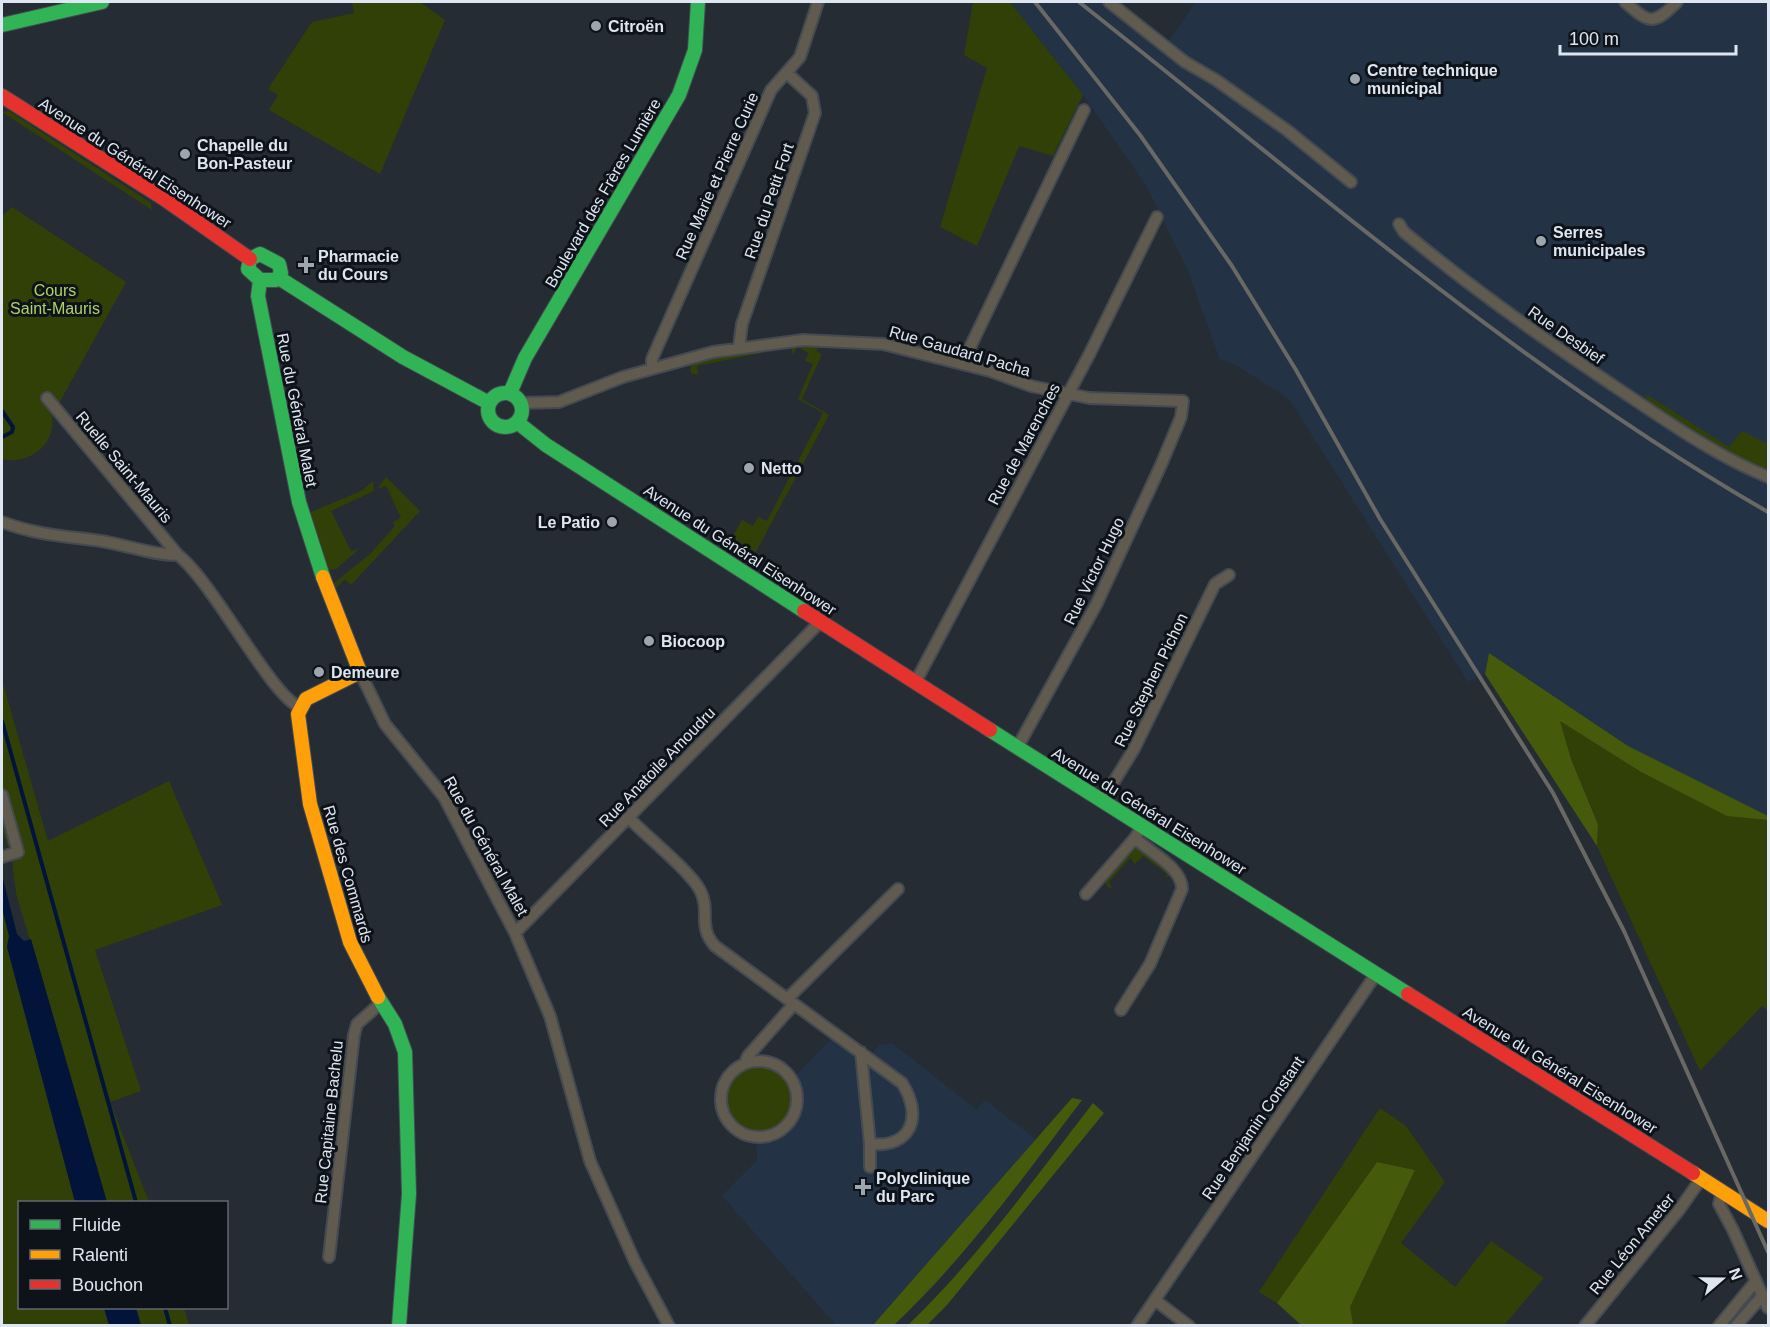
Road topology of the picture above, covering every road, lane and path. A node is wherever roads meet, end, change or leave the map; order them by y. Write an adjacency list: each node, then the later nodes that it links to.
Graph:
1 (102, 2): 7 (main road)
2 (698, 2): 20 (main road, Boulevard des Frères Lumière)
3 (818, 2): 8 (street, Rue Marie et Pierre Curie)
4 (1109, 2): 11 (street)
5 (1625, 2): 6 (street)
6 (1677, 2)
7 (2, 25)
8 (788, 74): 17 (street, Rue du Petit Fort); 19 (street, Rue Marie et Pierre Curie)
9 (2, 96): 14 (main road, Avenue du Général Eisenhower)
10 (1084, 110): 18 (street)
11 (1351, 182)
12 (1157, 217): 21 (street, Rue de Marenches)
13 (1399, 224): 27 (street, Rue Desbief)
14 (250, 259): 15 (main road, Avenue du Général Eisenhower); 16 (main road, Avenue du Général Eisenhower)
15 (279, 278): 16 (main road); 24 (main road, Avenue du Général Eisenhower)
16 (260, 280): 32 (main road, Rue du Général Malet)
17 (739, 347): 18 (street, Rue Gaudard Pacha); 19 (street, Rue Gaudard Pacha)
18 (962, 364): 21 (street, Rue Gaudard Pacha)
19 (651, 369): 25 (street, Rue Gaudard Pacha)
20 (510, 393): 24 (main road); 25 (main road)
21 (1067, 394): 23 (street, Rue Gaudard Pacha); 33 (street, Rue de Marenches)
22 (47, 398): 29 (street, Ruelle Saint-Mauris)
23 (1183, 402): 35 (street, Rue Victor Hugo)
24 (489, 403): 26 (main road)
25 (521, 403): 26 (main road)
26 (518, 422): 31 (main road, Avenue du Général Eisenhower)
27 (1768, 477)
28 (2, 522): 29 (street)
29 (178, 555): 34 (street, Ruelle Saint-Mauris)
30 (1228, 575): 37 (street, Rue Stephen Pichon)
31 (820, 622): 33 (main road, Avenue du Général Eisenhower); 38 (street, Rue Anatoile Amoudru)
32 (360, 672): 34 (main road); 43 (street, Rue du Général Malet)
33 (915, 683): 35 (main road, Avenue du Général Eisenhower)
34 (300, 706): 45 (main road, Rue des Commards)
35 (1017, 748): 37 (main road, Avenue du Général Eisenhower)
36 (2, 795): 40 (street)
37 (1102, 801): 39 (main road, Avenue du Général Eisenhower)
38 (629, 818): 43 (street, Rue Anatoile Amoudru); 46 (street)
39 (1138, 832): 42 (street); 44 (main road, Avenue du Général Eisenhower); 47 (street)
40 (10, 855)
41 (898, 889): 46 (street)
42 (1086, 894)
43 (515, 933): 61 (street, Rue du Général Malet)
44 (1376, 974): 52 (main road, Avenue du Général Eisenhower); 58 (street, Rue Benjamin Constant)
45 (382, 1002): 55 (street, Rue Capitaine Bachelu); 60 (main road, Rue des Commards)
46 (791, 1002): 48 (street); 49 (street)
47 (1121, 1010)
48 (861, 1052): 50 (street); 50 (street)
49 (745, 1063): 49 (street)
50 (870, 1144): 51 (street)
51 (870, 1167)
52 (1701, 1179): 53 (main road, Avenue du Général Eisenhower); 64 (street, Rue Léon Ameter)
53 (1722, 1192): 54 (main road, Avenue du Général Eisenhower); 56 (street)
54 (1768, 1221)
55 (329, 1257)
56 (1756, 1281): 57 (street); 65 (street)
57 (1763, 1295): 59 (street); 66 (street)
58 (1155, 1300): 62 (street, Rue Benjamin Constant); 63 (street)
59 (1768, 1308)
60 (399, 1326)
61 (669, 1326)
62 (1137, 1326)
63 (1189, 1326)
64 (1585, 1326)
65 (1719, 1326)
66 (1737, 1326)

